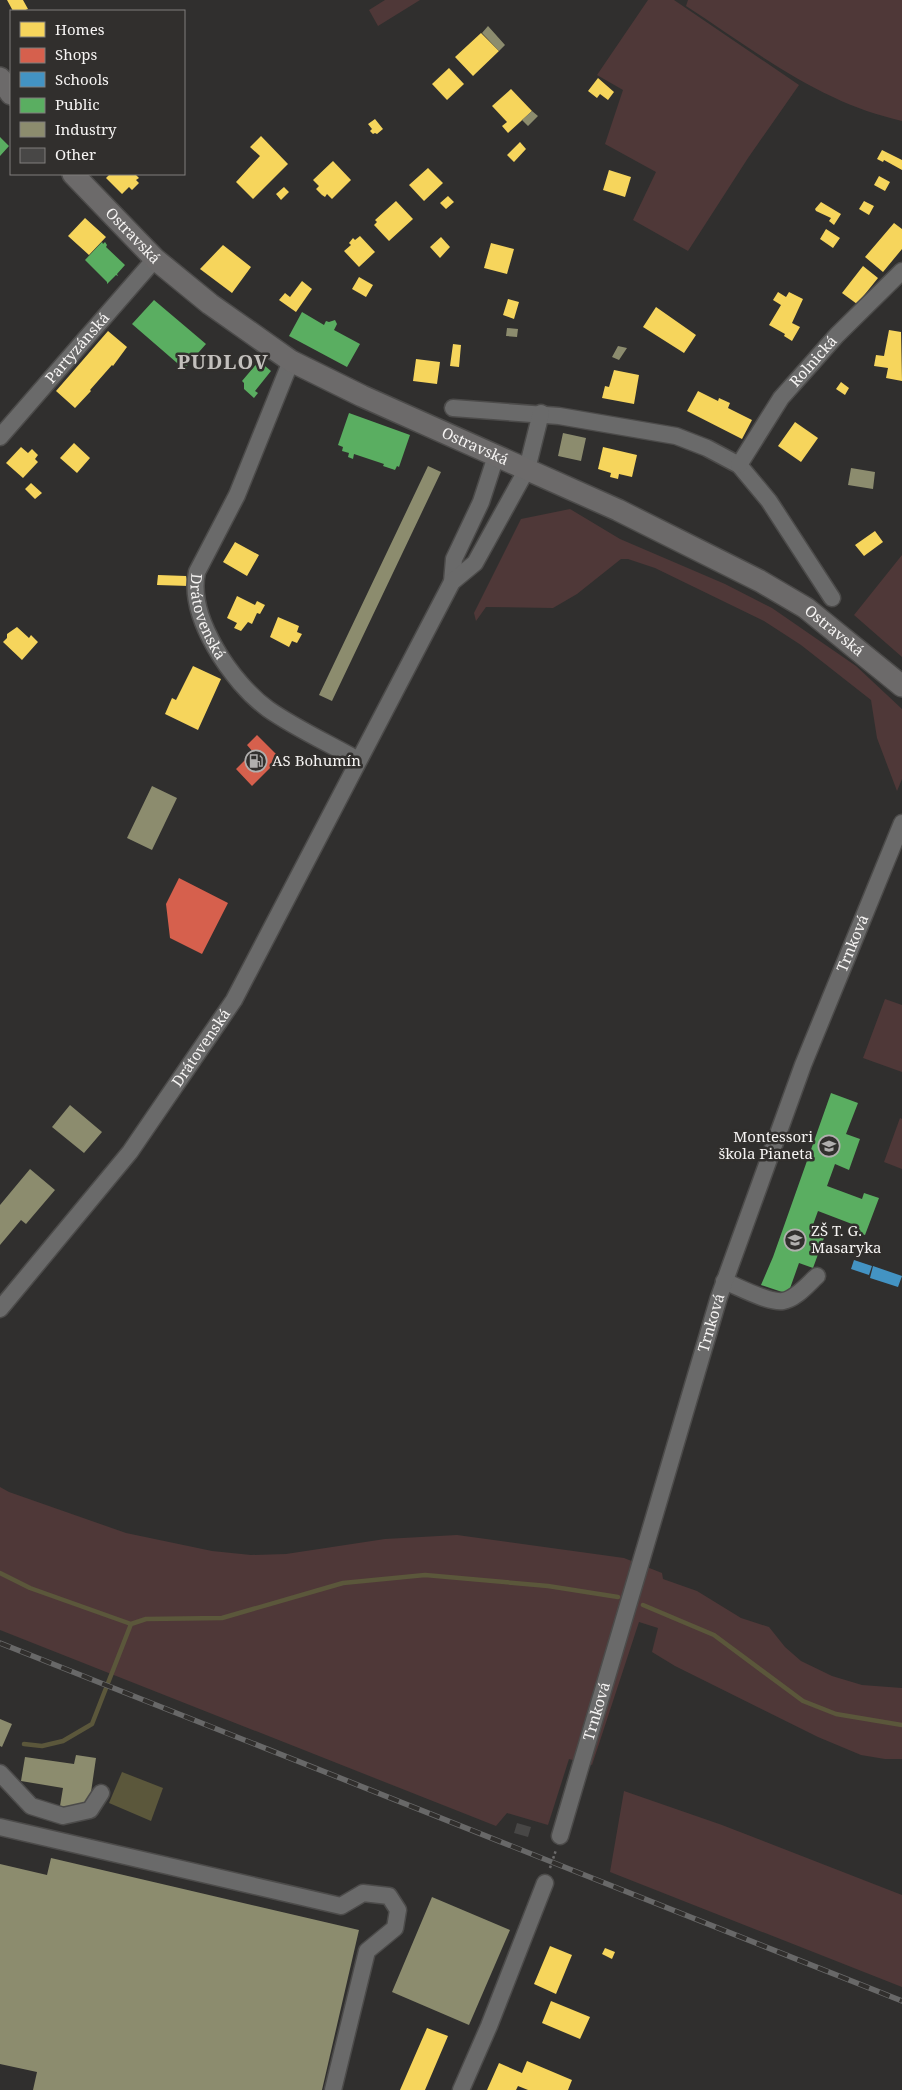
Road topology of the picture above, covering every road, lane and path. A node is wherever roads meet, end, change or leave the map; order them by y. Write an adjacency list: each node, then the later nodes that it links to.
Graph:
1 (0, 78): 2 (main road)
2 (10, 93)
3 (74, 175): 4 (main road, Ostravská)
4 (155, 259): 6 (main road, Ostravská); 9 (street, Partyzánská)
5 (902, 271): 11 (street, Rolnická)
6 (291, 360): 10 (main road, Ostravská); 16 (street, Drátovenská)
7 (453, 408): 8 (street, Ostravská)
8 (541, 413): 11 (street, Ostravská); 12 (street, Drátovenská)
9 (0, 437)
10 (496, 456): 12 (main road, Ostravská); 13 (street, Drátovenská)
11 (739, 465): 14 (street, Ostravská)
12 (527, 469): 13 (street, Drátovenská); 15 (main road, Ostravská)
13 (452, 582): 16 (street, Drátovenská)
14 (832, 598)
15 (902, 686)
16 (358, 760): 20 (street, Drátovenská)
17 (902, 823): 19 (street, Trnková)
18 (817, 1276): 19 (street)
19 (724, 1281): 24 (street, Trnková)
20 (0, 1309)
21 (0, 1773): 22 (street)
22 (101, 1794)
23 (0, 1827): 27 (street)
24 (560, 1836)
25 (554, 1856): 26 (path)
26 (547, 1877): 28 (street)
27 (333, 2090)
28 (461, 2090)

